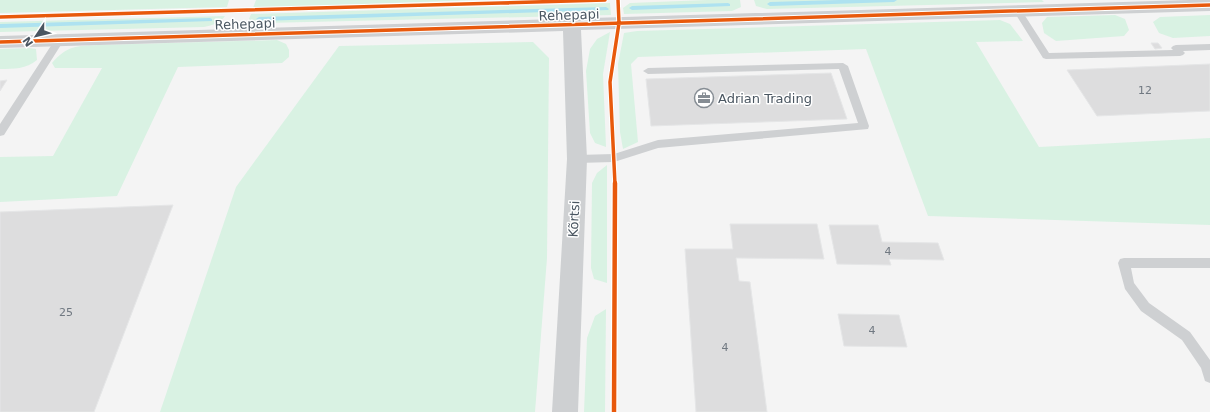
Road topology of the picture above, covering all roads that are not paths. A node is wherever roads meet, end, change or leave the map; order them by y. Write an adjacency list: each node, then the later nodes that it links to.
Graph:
1 (1210, 5): 2 (street, Rehepapi)
2 (1017, 10): 3 (street, Rehepapi); 6 (lane)
3 (572, 25): 4 (street, Rehepapi); 9 (street, Kõrtsi)
4 (59, 40): 5 (street, Rehepapi); 8 (lane)
5 (0, 42)
6 (1210, 47)
7 (648, 71): 9 (lane)
8 (0, 132)
9 (577, 159): 12 (street, Kõrtsi)
10 (1210, 263): 11 (lane)
11 (1210, 377)
12 (565, 412)

